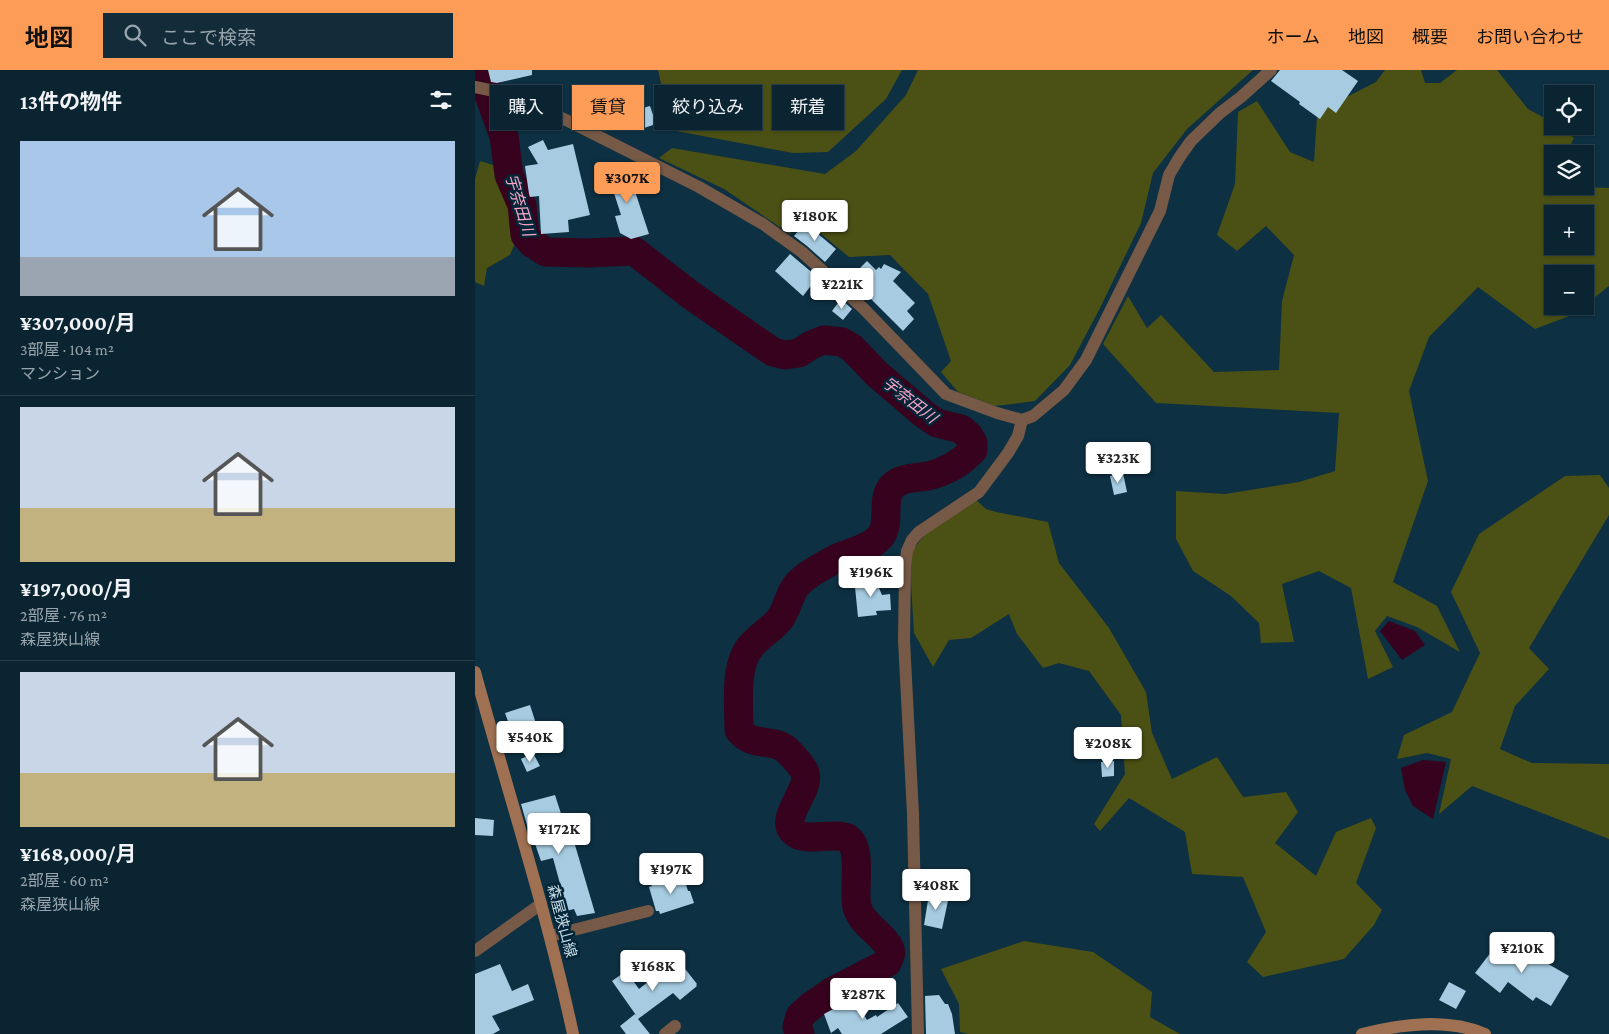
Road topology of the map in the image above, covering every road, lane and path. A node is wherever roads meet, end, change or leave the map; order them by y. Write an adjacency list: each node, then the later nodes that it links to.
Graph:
1 (1271, 70): 3 (street)
2 (475, 87): 3 (street)
3 (1022, 420): 12 (street)
4 (475, 672): 5 (main road, 森屋狭山線)
5 (541, 904): 7 (main road, 森屋狭山線); 8 (street)
6 (648, 911): 7 (street)
7 (550, 936): 10 (main road, 森屋狭山線)
8 (475, 951)
9 (675, 1026): 11 (street)
10 (573, 1034)
11 (665, 1034)
12 (918, 1034)
13 (1362, 1034): 14 (main road)
14 (1485, 1034)

